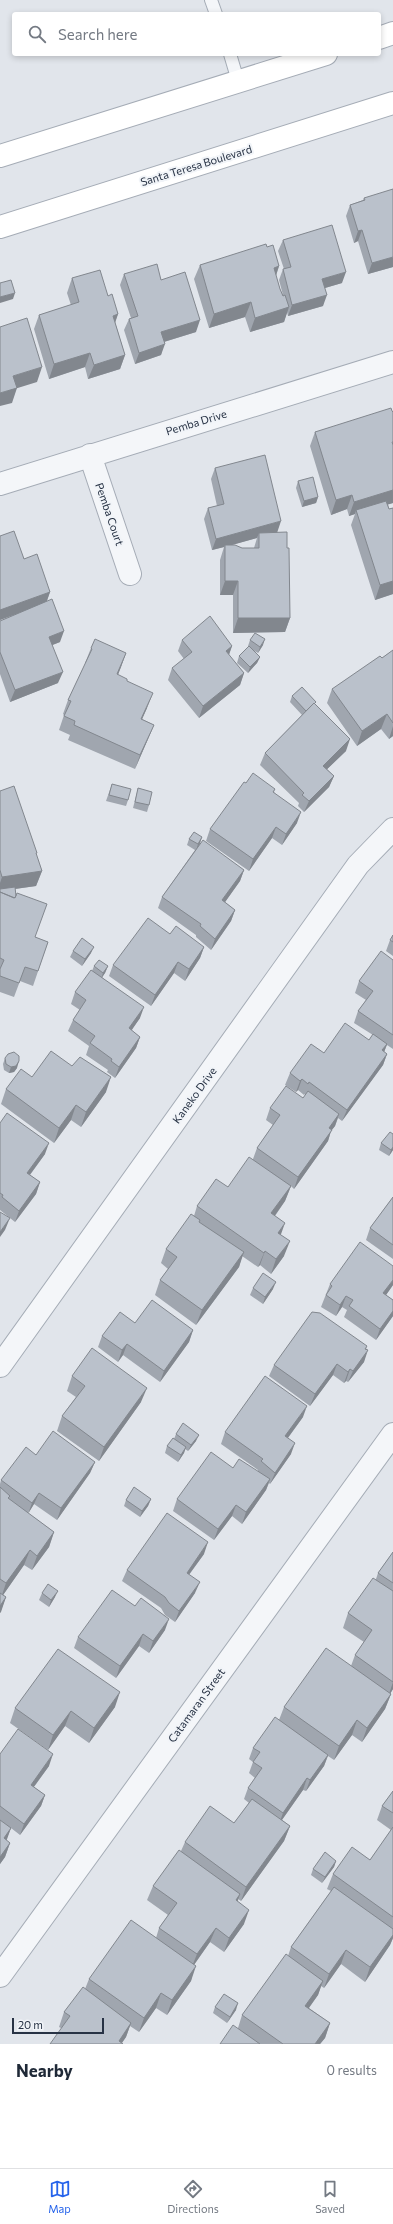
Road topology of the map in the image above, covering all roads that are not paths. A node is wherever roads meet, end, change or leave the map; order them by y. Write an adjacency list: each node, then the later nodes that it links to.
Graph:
1 (211, 0): 2 (lane)
2 (215, 12)
3 (393, 34): 4 (main road)
4 (381, 37)
5 (231, 56): 7 (lane)
6 (319, 56): 7 (main road)
7 (238, 81): 9 (main road)
8 (393, 103): 10 (main road, Santa Teresa Boulevard)
9 (0, 156)
10 (0, 227)
11 (393, 362): 12 (street, Pemba Drive)
12 (90, 455): 13 (street, Pemba Drive); 14 (street, Pemba Court)
13 (0, 484)
14 (130, 574)
15 (393, 829): 16 (street, Kaneko Drive)
16 (0, 1366)
17 (393, 1434): 18 (street, Catamaran Street)
18 (0, 1976)

